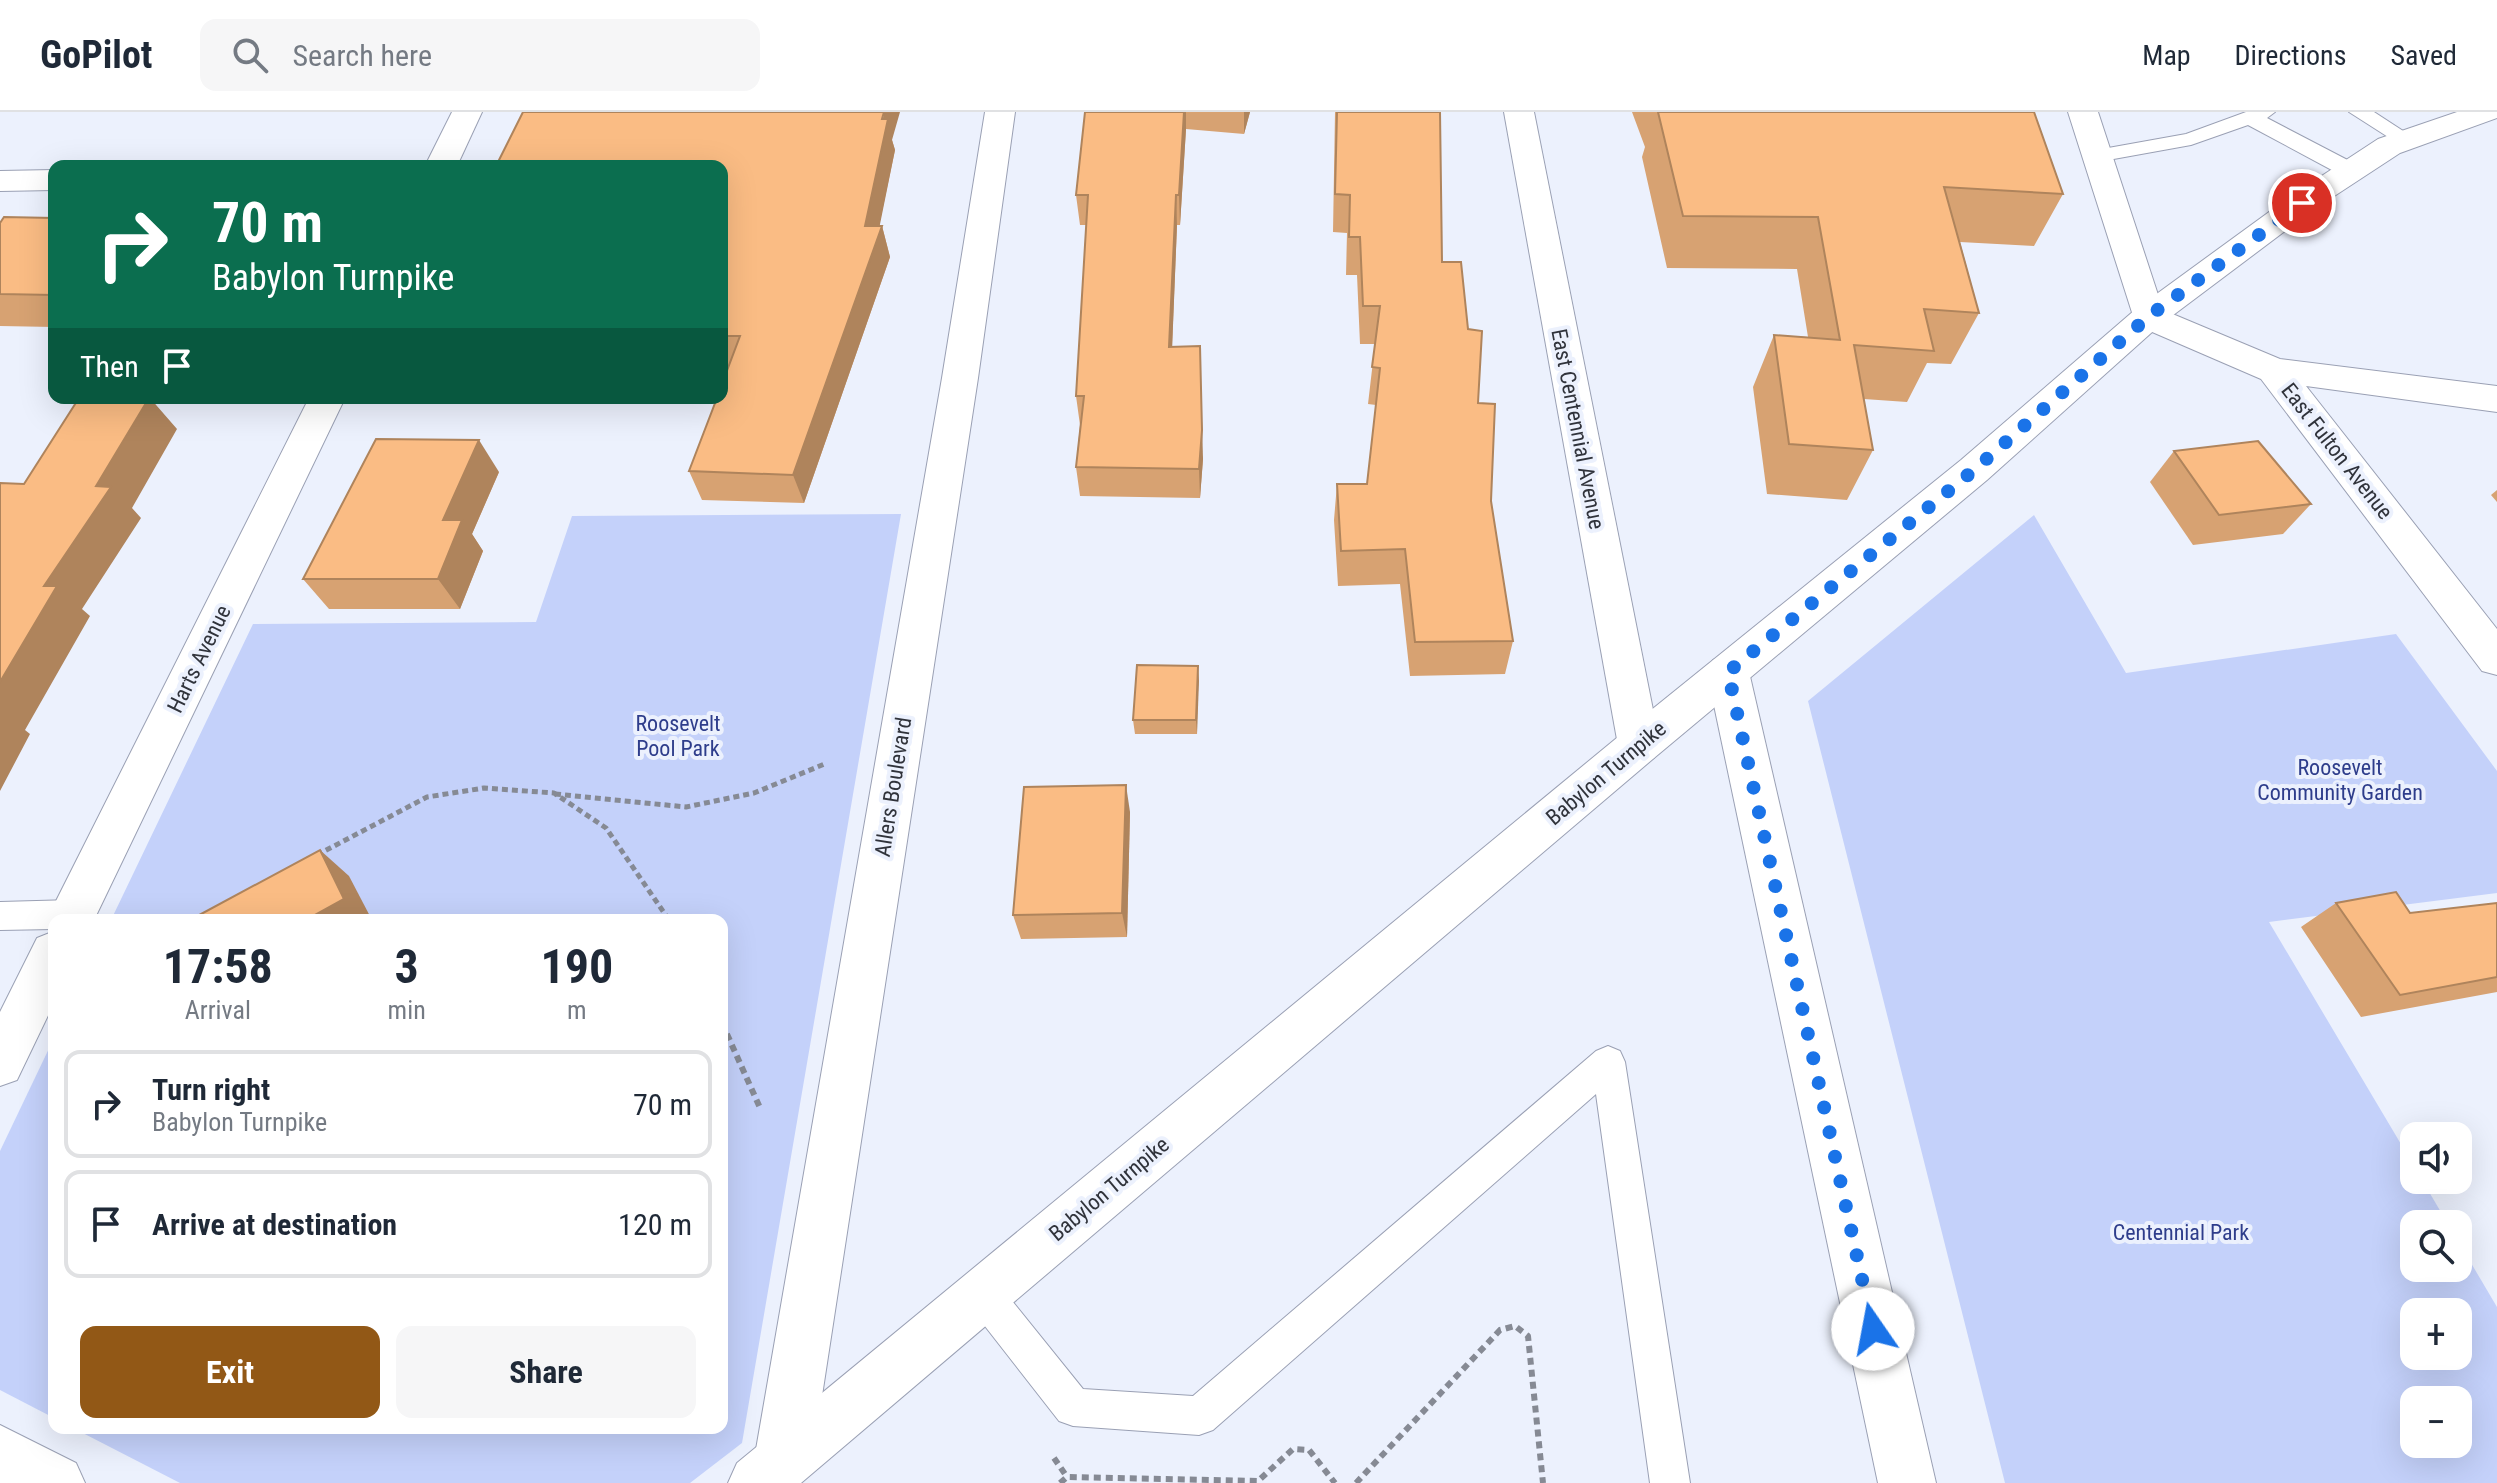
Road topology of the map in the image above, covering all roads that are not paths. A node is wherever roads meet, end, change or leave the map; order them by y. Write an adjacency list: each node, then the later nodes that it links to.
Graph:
1 (467, 112): 10 (street)
2 (1000, 112): 28 (street, Allers Boulevard)
3 (1519, 112): 20 (street, East Centennial Avenue)
4 (2083, 112): 9 (street)
5 (2359, 112): 8 (lane)
6 (2486, 112): 8 (street, Babylon Turnpike)
7 (2257, 115): 9 (lane); 11 (lane)
8 (2406, 140): 11 (street, Babylon Turnpike)
9 (2097, 156): 14 (street)
10 (444, 160)
11 (2351, 171): 14 (street, Babylon Turnpike)
12 (48, 180): 13 (street)
13 (0, 181)
14 (2148, 317): 15 (street, East Fulton Avenue); 19 (street, Babylon Turnpike)
15 (2274, 370): 16 (street); 18 (street, East Fulton Avenue)
16 (2497, 399)
17 (324, 404): 21 (street, Harts Avenue)
18 (2497, 659)
19 (1728, 672): 20 (street, Babylon Turnpike); 31 (street)
20 (1639, 745): 26 (street, Babylon Turnpike)
21 (73, 914)
22 (0, 916): 23 (lane)
23 (48, 925)
24 (48, 966): 25 (street, Harts Avenue)
25 (0, 1063)
26 (983, 1294): 28 (street, Babylon Turnpike); 30 (lane)
27 (0, 1454): 29 (street)
28 (770, 1472)
29 (56, 1483)
30 (1670, 1483)
31 (1907, 1483)

